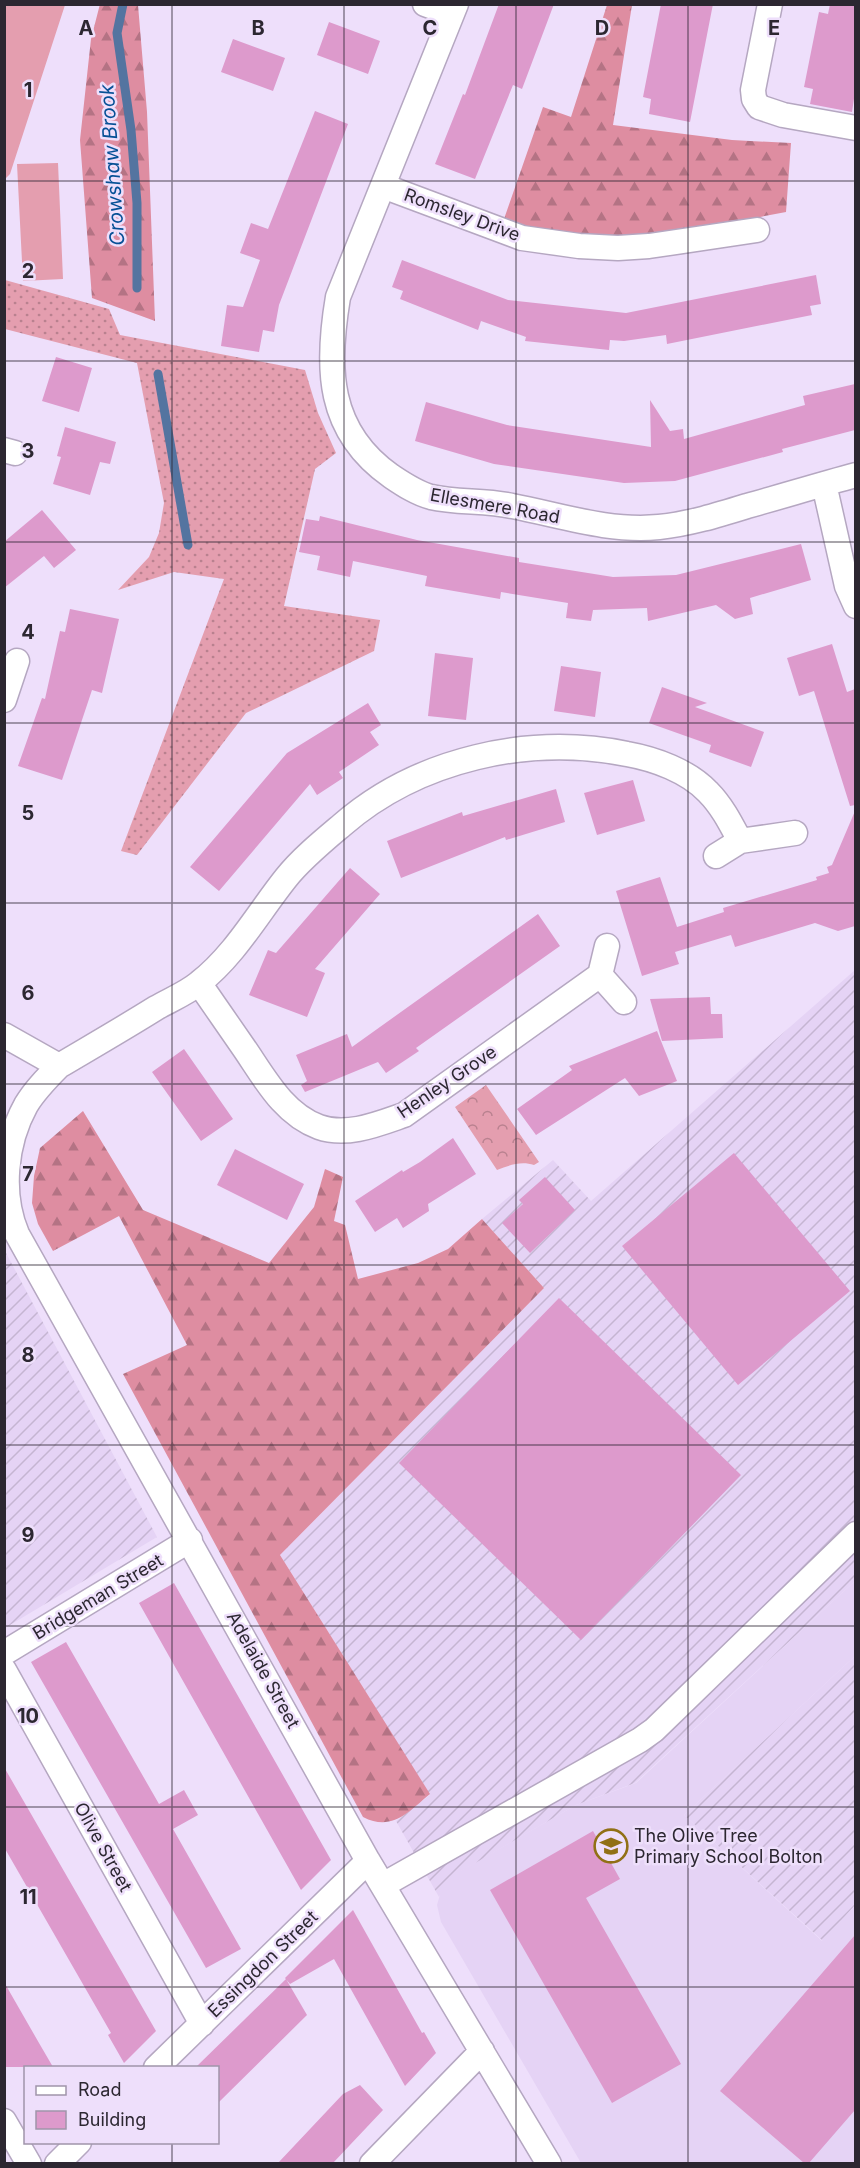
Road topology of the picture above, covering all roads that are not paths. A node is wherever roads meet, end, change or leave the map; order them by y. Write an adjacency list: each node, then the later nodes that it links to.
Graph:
1 (425, 4): 3 (street)
2 (770, 4): 4 (street)
3 (454, 9): 5 (street, Ellesmere Road)
4 (855, 128)
5 (383, 186): 6 (street, Romsley Drive); 8 (street, Ellesmere Road)
6 (757, 230)
7 (855, 475): 8 (street, Ellesmere Road)
8 (824, 484): 9 (street)
9 (855, 606)
10 (17, 661): 11 (street)
11 (6, 690)
12 (795, 833): 13 (street)
13 (740, 841): 14 (street); 17 (street)
14 (716, 856)
15 (606, 946): 16 (street)
16 (600, 975): 17 (street, Henley Grove); 18 (street)
17 (199, 983): 20 (street)
18 (624, 1002)
19 (4, 1035): 20 (street)
20 (59, 1066): 22 (street, Adelaide Street)
21 (855, 1534): 26 (street)
22 (190, 1540): 23 (street, Bridgeman Street); 25 (street, Adelaide Street)
23 (4, 1653)
24 (4, 1670): 27 (street, Olive Street)
25 (368, 1861): 26 (street, Adelaide Street); 27 (street, Essingdon Street)
26 (383, 1885): 28 (street, Adelaide Street)
27 (202, 2024): 29 (street, Essingdon Street)
28 (482, 2051): 34 (street); 35 (street, Adelaide Street)
29 (157, 2066)
30 (4, 2121): 32 (street)
31 (77, 2144): 33 (street)
32 (29, 2163)
33 (57, 2163)
34 (372, 2163)
35 (549, 2163)

